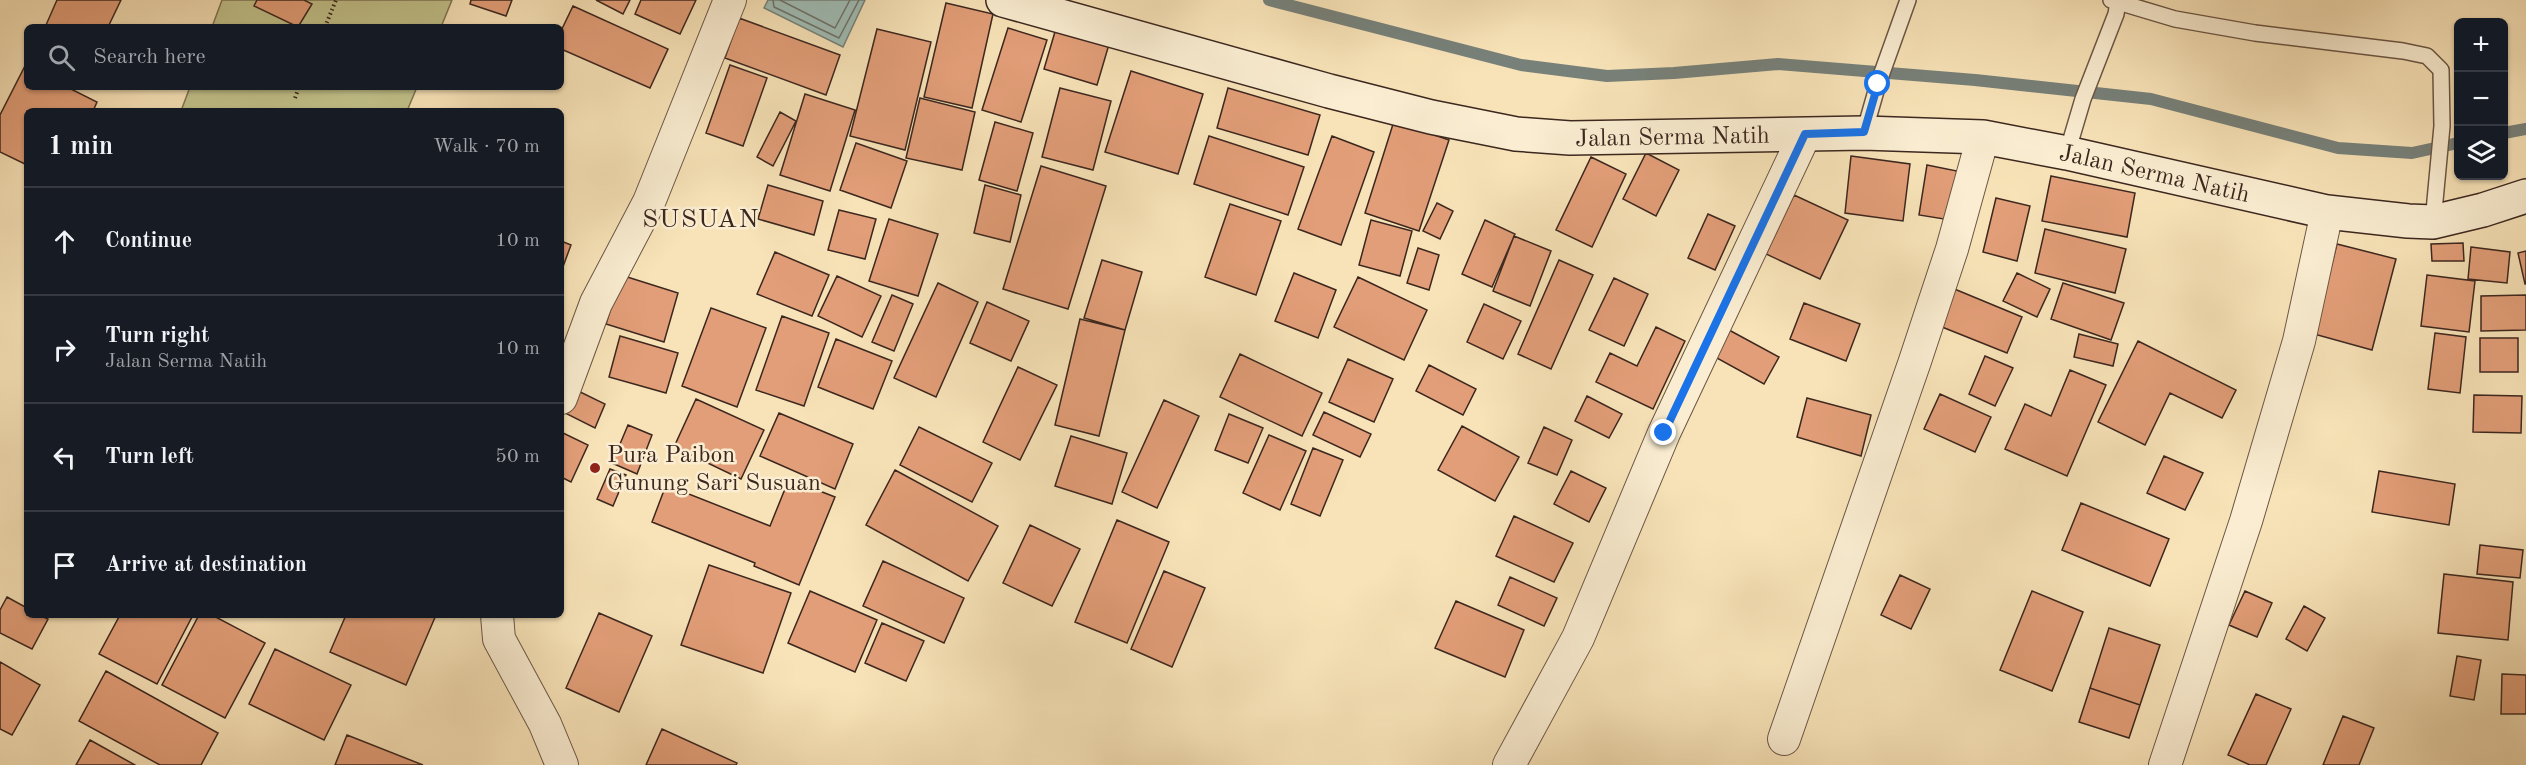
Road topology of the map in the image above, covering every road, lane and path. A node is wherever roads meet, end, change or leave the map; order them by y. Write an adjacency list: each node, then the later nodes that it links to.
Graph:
1 (336, 0): 6 (path)
2 (730, 0): 16 (street)
3 (1004, 0): 10 (street, Jalan Serma Natih)
4 (1908, 0): 9 (lane)
5 (2114, 1): 12 (lane); 15 (lane)
6 (326, 24)
7 (298, 90): 8 (path)
8 (295, 98)
9 (1864, 132): 10 (street, Jalan Serma Natih); 11 (street, Jalan Serma Natih)
10 (1805, 134): 20 (street)
11 (1983, 137): 12 (street, Jalan Serma Natih); 18 (street)
12 (2067, 153): 14 (street, Jalan Serma Natih)
13 (2526, 196): 15 (street, Jalan Serma Natih)
14 (2326, 212): 15 (street, Jalan Serma Natih); 21 (street)
15 (2433, 222)
16 (564, 390)
17 (497, 618): 19 (street)
18 (1784, 739)
19 (562, 765)
20 (1509, 765)
21 (2164, 765)

